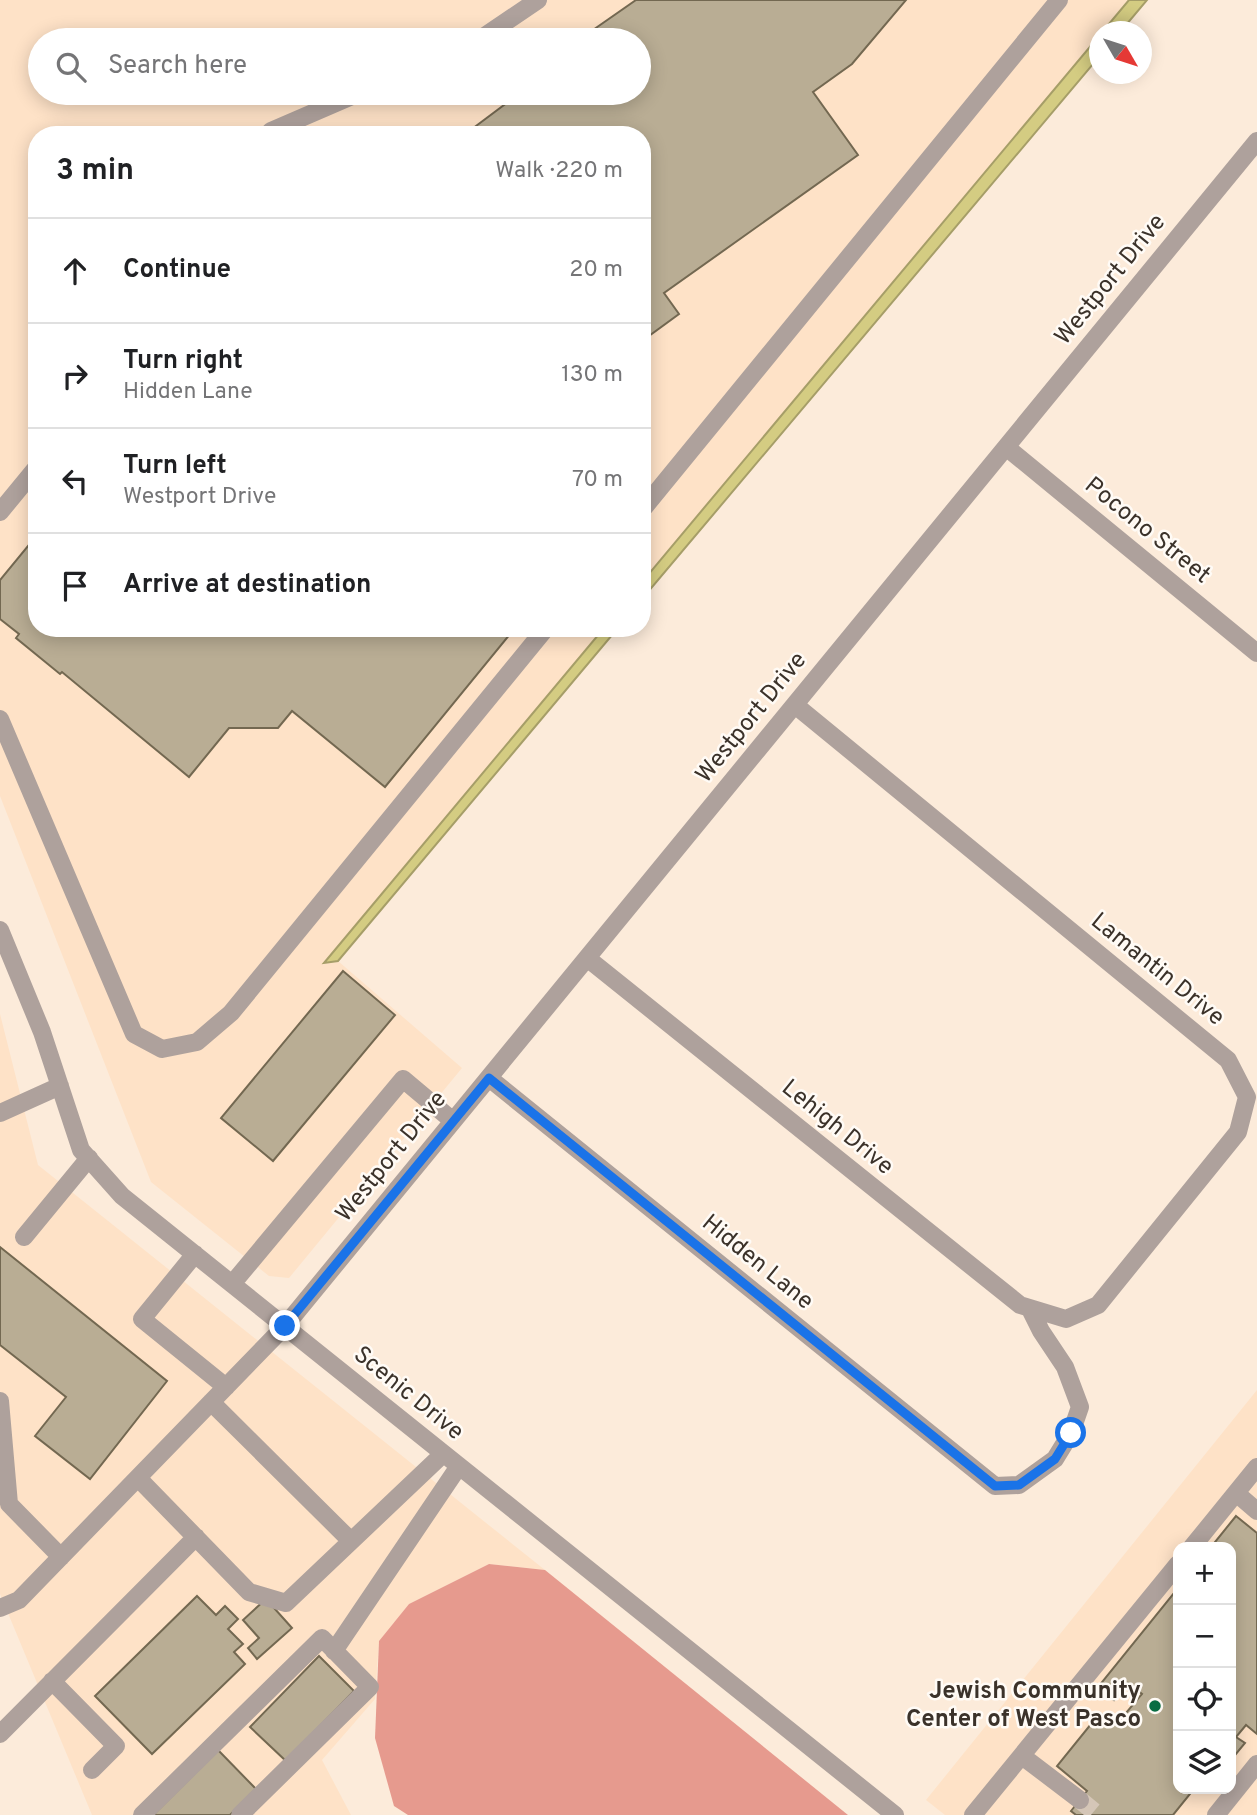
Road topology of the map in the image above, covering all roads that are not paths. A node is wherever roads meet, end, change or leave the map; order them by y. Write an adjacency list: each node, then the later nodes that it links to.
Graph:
1 (538, 0): 3 (street)
2 (1059, 0): 9 (street)
3 (497, 28)
4 (331, 105): 5 (street)
5 (283, 126)
6 (1257, 141): 7 (street, Westport Drive)
7 (1006, 447): 12 (street, Pocono Street); 13 (street, Westport Drive)
8 (28, 477): 10 (street)
9 (651, 499)
10 (2, 504)
11 (539, 637): 14 (street)
12 (1257, 653)
13 (795, 705): 16 (street, Westport Drive); 26 (street, Lamantin Drive)
14 (0, 719)
15 (0, 930): 18 (street, Scenic Drive)
16 (587, 958): 17 (street, Westport Drive); 25 (street, Lehigh Drive)
17 (489, 1078): 20 (street, Westport Drive); 25 (street, Hidden Lane)
18 (60, 1086): 19 (street); 21 (street, Scenic Drive)
19 (0, 1113)
20 (453, 1121): 24 (street); 27 (street, Westport Drive)
21 (89, 1158): 22 (street); 23 (street, Scenic Drive)
22 (24, 1237)
23 (195, 1254): 24 (street, Scenic Drive); 28 (street)
24 (232, 1284): 27 (street, Scenic Drive)
25 (1030, 1308): 26 (street, Lehigh Drive)
26 (1066, 1319)
27 (285, 1326): 28 (street, Westport Drive); 31 (street, Scenic Drive)
28 (226, 1387): 30 (street, Westport Drive)
29 (0, 1401): 40 (street)
30 (211, 1402): 34 (street, Westport Drive); 38 (street)
31 (443, 1454): 32 (street, Scenic Drive); 38 (street)
32 (459, 1466): 43 (street); 52 (street, Scenic Drive)
33 (1257, 1467): 35 (street)
34 (138, 1478): 37 (street); 40 (street, Westport Drive)
35 (1236, 1493): 36 (street); 39 (street)
36 (1257, 1511)
37 (196, 1537): 38 (street); 44 (street)
38 (351, 1541)
39 (1196, 1542)
40 (61, 1557): 42 (street, Westport Drive)
41 (1173, 1569): 46 (street)
42 (0, 1608)
43 (334, 1651): 50 (street); 51 (street)
44 (52, 1681): 45 (street); 48 (street)
45 (0, 1734)
46 (1021, 1756): 49 (street); 53 (street)
47 (1257, 1765): 54 (street)
48 (92, 1770)
49 (1080, 1800)
50 (142, 1815)
51 (240, 1815)
52 (895, 1815)
53 (973, 1815)
54 (1216, 1815)

